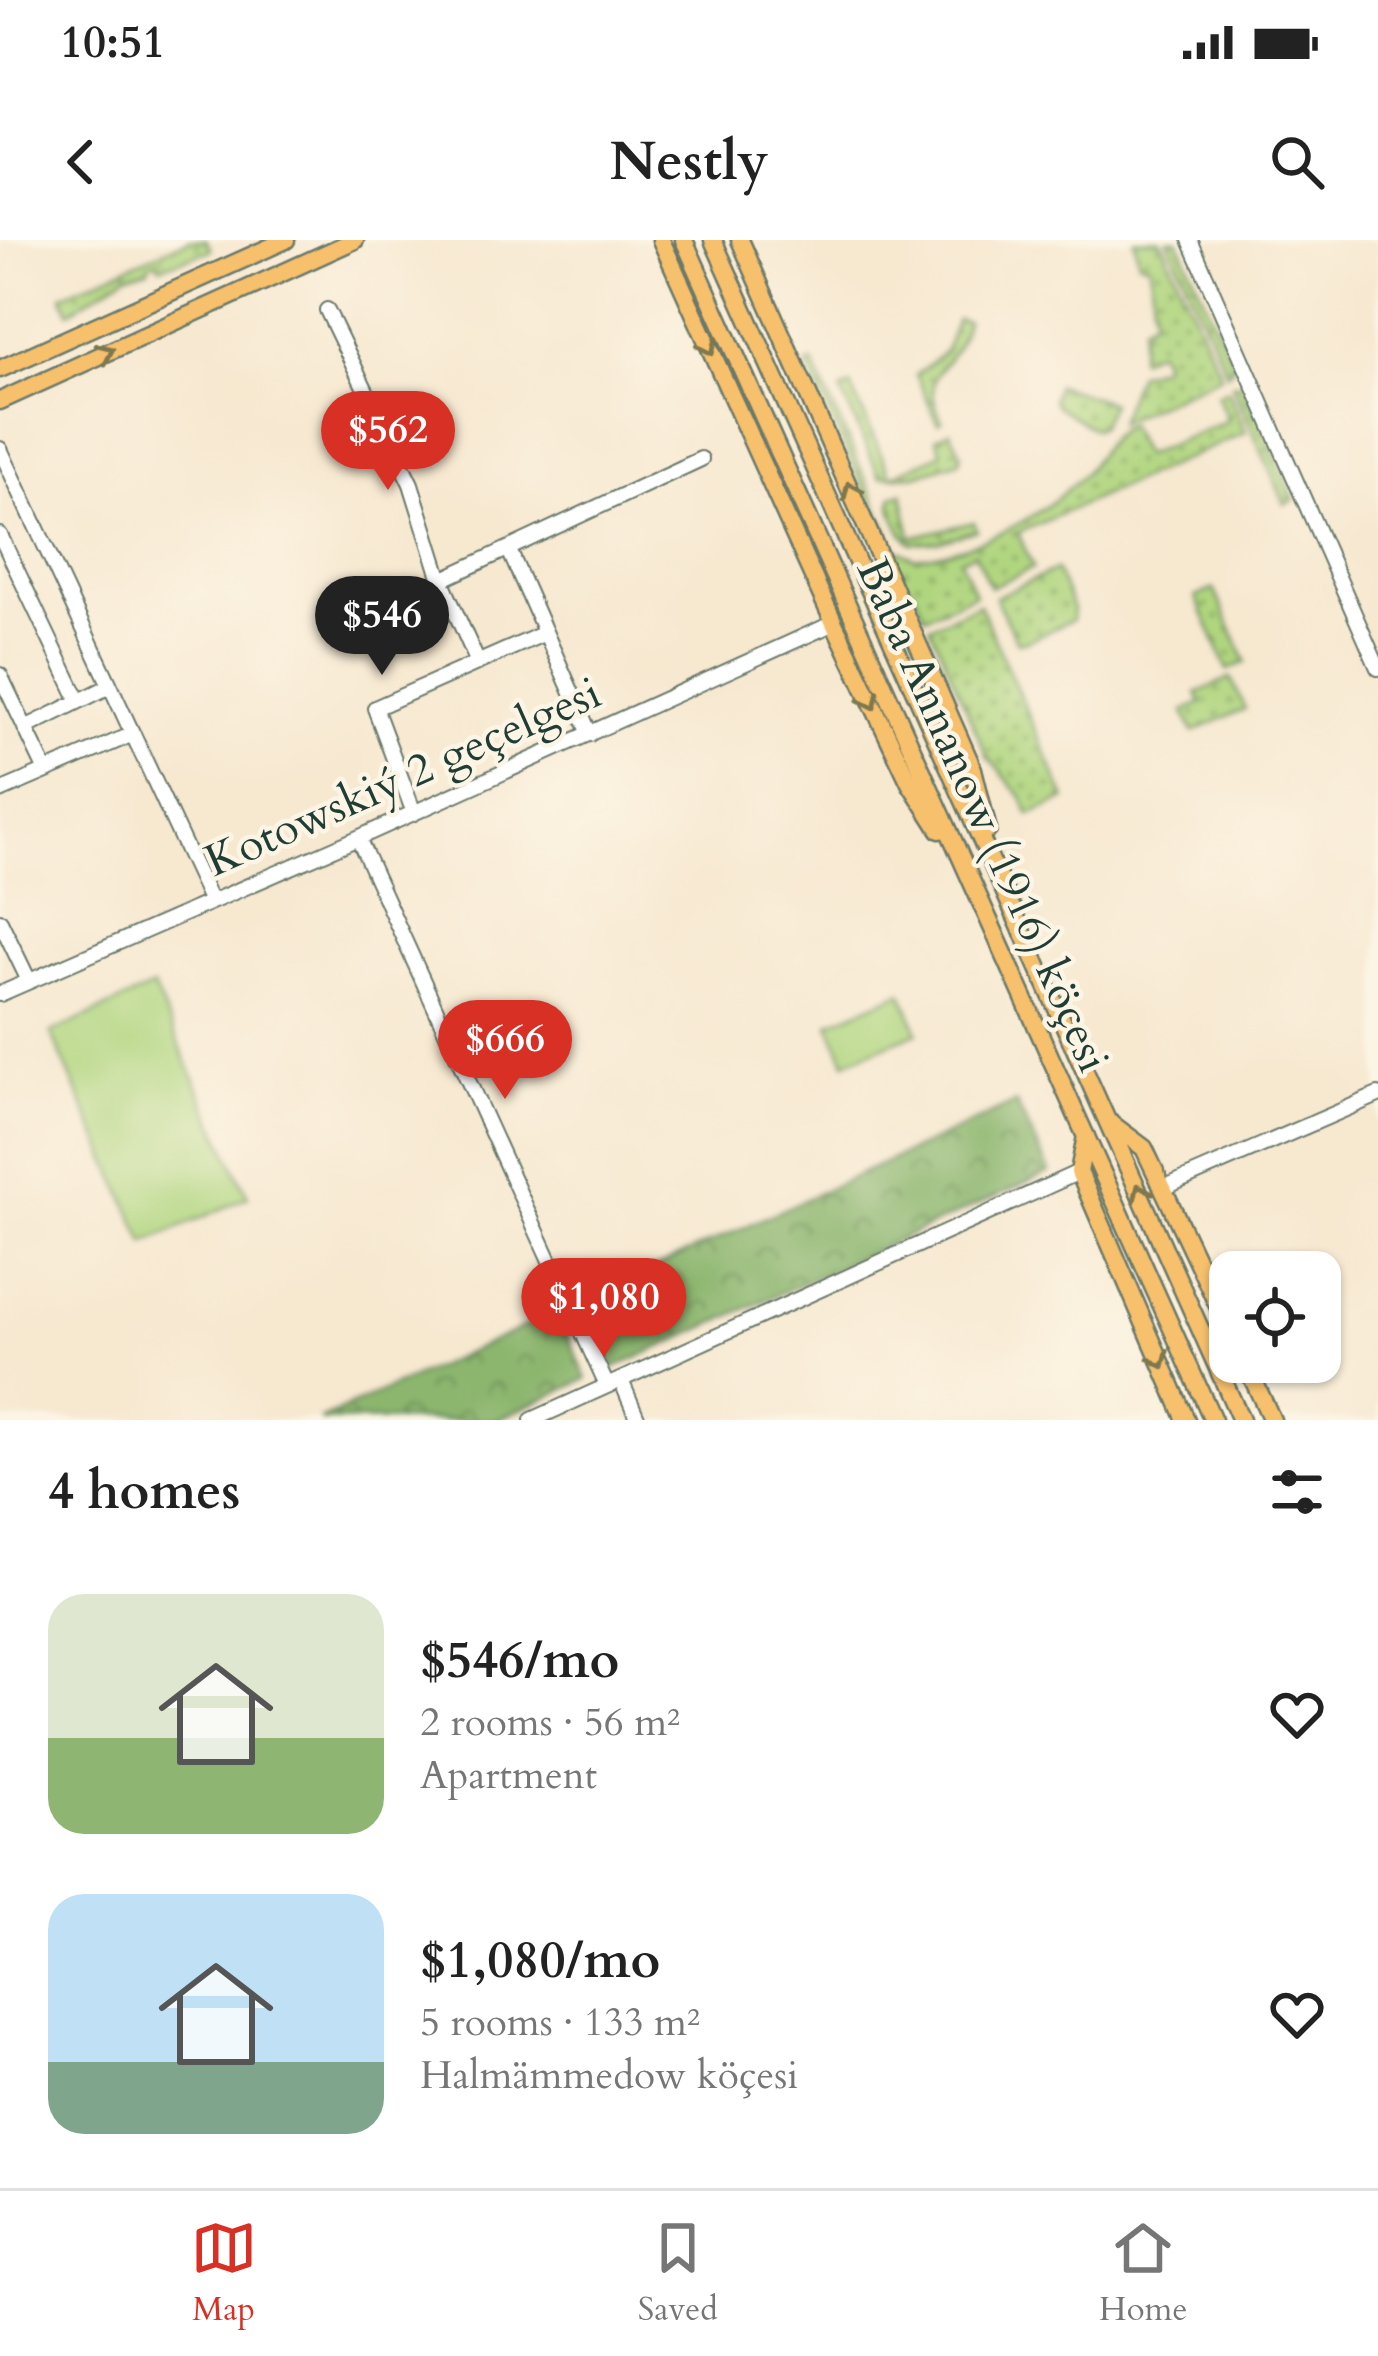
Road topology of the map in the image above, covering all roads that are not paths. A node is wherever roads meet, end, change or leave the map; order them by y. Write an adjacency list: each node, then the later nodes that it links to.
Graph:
1 (286, 240): 9 (main road)
2 (355, 240): 10 (main road, one-way to 2)
3 (661, 240): 17 (main road, one-way to 17)
4 (684, 240): 32 (main road, Baba Annanow (1916) köçesi)
5 (713, 240): 31 (main road, Baba Annanow (1916) köçesi)
6 (740, 240): 31 (main road, one-way to 6)
7 (1190, 240): 20 (street)
8 (327, 310): 16 (street)
9 (0, 369)
10 (0, 401)
11 (0, 449): 13 (street)
12 (701, 459): 15 (street)
13 (5, 477): 22 (street)
14 (0, 535): 23 (street)
15 (508, 550): 16 (street); 18 (street)
16 (441, 580): 19 (street)
17 (834, 623): 26 (street, Kotowskiý 2 geçelgesi); 32 (main road, one-way to 32)
18 (545, 633): 19 (street); 26 (street)
19 (478, 663): 29 (street)
20 (1378, 668)
21 (0, 675): 24 (street)
22 (110, 686): 23 (street); 25 (street)
23 (79, 701): 24 (street)
24 (26, 728): 27 (street)
25 (133, 734): 27 (street); 33 (street)
26 (590, 734): 29 (street, Kotowskiý 2 geçelgesi)
27 (46, 771): 28 (street)
28 (0, 791)
29 (414, 814): 30 (street, Kotowskiý 2 geçelgesi)
30 (358, 838): 33 (street, Kotowskiý 2 geçelgesi); 43 (street)
31 (998, 872): 38 (main road, Baba Annanow (1916) köçesi)
32 (974, 885): 39 (main road, Baba Annanow (1916) köçesi)
33 (212, 902): 35 (street, Kotowskiý 2 geçelgesi)
34 (0, 921): 35 (street)
35 (29, 981): 36 (street, Kotowskiý 2 geçelgesi)
36 (0, 994)
37 (1378, 1096): 41 (street)
38 (1107, 1120): 41 (main road); 49 (main road, Baba Annanow (1916) köçesi, one-way to 38)
39 (1087, 1135): 40 (main road); 48 (main road, Baba Annanow (1916) köçesi)
40 (1078, 1172): 43 (street); 47 (main road, one-way to 47)
41 (1163, 1188): 42 (main road)
42 (1209, 1285)
43 (614, 1383): 45 (street); 46 (street)
44 (1255, 1383): 50 (main road)
45 (532, 1420)
46 (638, 1420)
47 (1186, 1420)
48 (1213, 1420)
49 (1241, 1420)
50 (1272, 1420)

